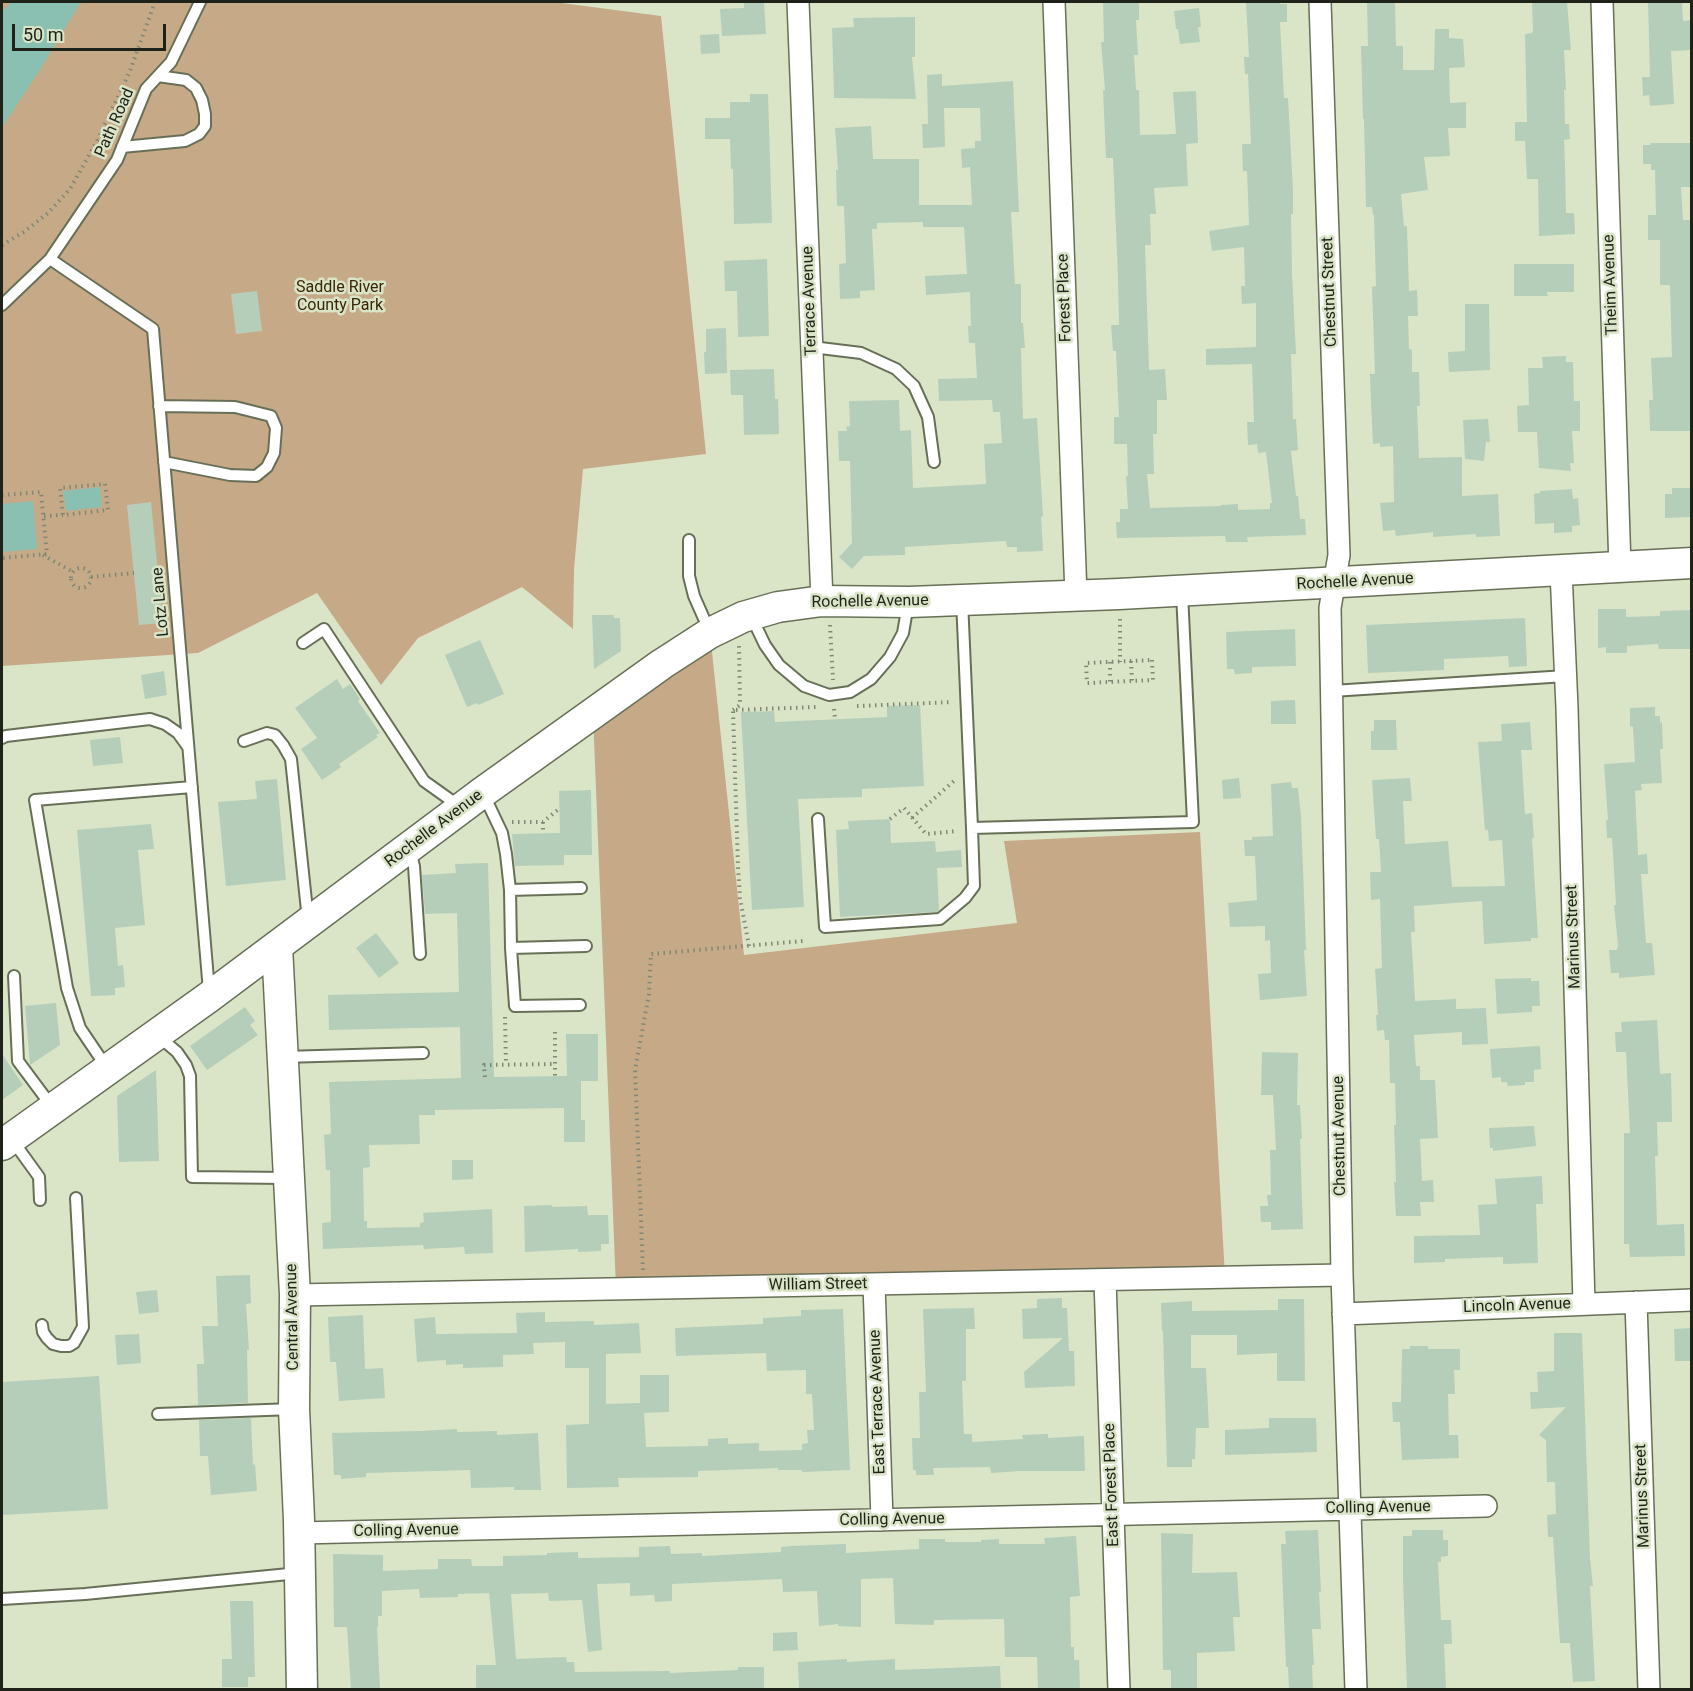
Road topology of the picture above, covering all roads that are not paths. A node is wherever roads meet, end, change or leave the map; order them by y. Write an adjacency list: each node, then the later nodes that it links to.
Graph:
1 (200, 2): 6 (lane, Path Road)
2 (798, 2): 10 (street, Terrace Avenue)
3 (1054, 2): 20 (street, Forest Place)
4 (1320, 2): 18 (street, Chestnut Street)
5 (1602, 2): 16 (street, Theim Avenue)
6 (158, 76): 7 (lane, Path Road); 7 (lane)
7 (122, 147): 8 (lane, Path Road)
8 (50, 259): 9 (lane, Path Road); 11 (lane, Lotz Lane)
9 (2, 305)
10 (812, 347): 13 (lane); 23 (street, Terrace Avenue)
11 (159, 406): 12 (lane, Lotz Lane); 12 (lane)
12 (164, 462): 31 (lane, Lotz Lane)
13 (934, 462)
14 (689, 540): 25 (lane)
15 (1692, 563): 16 (street, Rochelle Avenue)
16 (1620, 568): 17 (street, Rochelle Avenue)
17 (1561, 571): 18 (street, Rochelle Avenue); 27 (street, Marinus Street)
18 (1334, 582): 19 (street, Rochelle Avenue); 28 (street, Chestnut Avenue)
19 (1182, 591): 20 (street, Rochelle Avenue); 35 (lane)
20 (1076, 595): 21 (street, Rochelle Avenue)
21 (962, 600): 22 (street, Rochelle Avenue); 35 (lane)
22 (909, 602): 23 (street, Rochelle Avenue); 24 (lane)
23 (823, 611): 24 (street, Rochelle Avenue)
24 (755, 625): 25 (street, Rochelle Avenue)
25 (710, 633): 33 (street, Rochelle Avenue)
26 (303, 643): 33 (lane)
27 (1566, 676): 28 (lane); 62 (street, Marinus Street)
28 (1332, 691): 56 (street, Chestnut Avenue)
29 (2, 738): 31 (lane)
30 (244, 741): 39 (lane)
31 (188, 747): 32 (lane, Lotz Lane)
32 (192, 787): 45 (lane, Lotz Lane); 50 (lane)
33 (472, 800): 36 (street, Rochelle Avenue); 38 (lane)
34 (818, 819): 35 (lane)
35 (972, 828)
36 (409, 848): 39 (street, Rochelle Avenue); 43 (lane)
37 (581, 888): 38 (lane)
38 (510, 890): 42 (lane)
39 (308, 923): 40 (street, Rochelle Avenue)
40 (277, 946): 45 (street, Rochelle Avenue); 49 (street, Central Avenue)
41 (586, 946): 42 (lane)
42 (512, 948): 46 (lane)
43 (420, 954)
44 (14, 976): 51 (lane)
45 (210, 997): 47 (street, Rochelle Avenue)
46 (580, 1005)
47 (154, 1036): 50 (street, Rochelle Avenue); 53 (lane)
48 (423, 1053): 49 (lane)
49 (283, 1057): 53 (street, Central Avenue)
50 (108, 1069): 51 (street, Rochelle Avenue)
51 (53, 1108): 52 (street, Rochelle Avenue)
52 (6, 1142): 55 (lane)
53 (289, 1178): 59 (street, Central Avenue)
54 (76, 1198): 64 (lane)
55 (40, 1200)
56 (1342, 1275): 57 (street, William Street); 63 (street, Chestnut Avenue)
57 (1105, 1280): 58 (street, William Street); 69 (street, East Forest Place)
58 (874, 1284): 59 (street, William Street); 70 (street, East Terrace Avenue)
59 (295, 1295): 65 (street, Central Avenue)
60 (1692, 1300): 61 (street, Lincoln Avenue)
61 (1636, 1302): 62 (street, Lincoln Avenue); 77 (street, Marinus Street)
62 (1584, 1303): 63 (street, Lincoln Avenue)
63 (1344, 1314): 68 (street, Chestnut Avenue)
64 (42, 1325)
65 (294, 1409): 66 (lane); 71 (street, Central Avenue)
66 (158, 1414)
67 (1486, 1506): 68 (street, Colling Avenue)
68 (1350, 1509): 69 (street, Colling Avenue); 76 (street, Chestnut Avenue)
69 (1113, 1515): 70 (street, Colling Avenue); 75 (street, East Forest Place)
70 (882, 1520): 71 (street, Colling Avenue)
71 (299, 1533): 72 (street, Central Avenue)
72 (300, 1573): 73 (lane); 74 (street, Central Avenue)
73 (2, 1599)
74 (302, 1689)
75 (1119, 1689)
76 (1356, 1689)
77 (1650, 1689)

